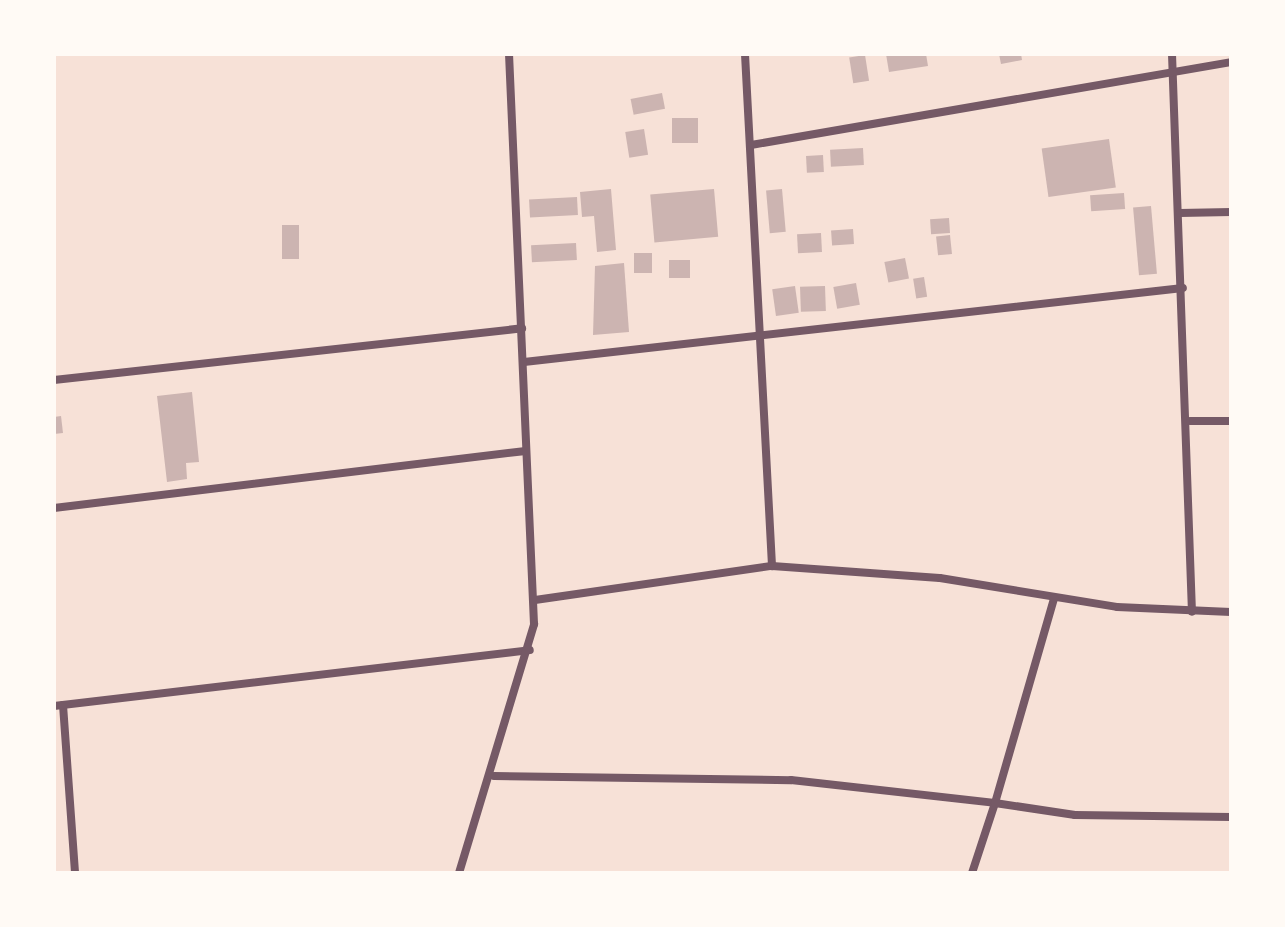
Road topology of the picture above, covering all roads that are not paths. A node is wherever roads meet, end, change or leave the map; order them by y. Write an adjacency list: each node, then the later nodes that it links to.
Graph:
1 (509, 54): 10 (street)
2 (745, 54): 6 (street)
3 (1172, 54): 5 (street)
4 (1231, 62): 5 (street)
5 (1172, 74): 6 (street); 8 (street)
6 (751, 145): 11 (street)
7 (1231, 212): 8 (street)
8 (1180, 213): 9 (street)
9 (1183, 288): 11 (street); 14 (street)
10 (522, 328): 12 (street); 13 (street)
11 (763, 336): 12 (street); 18 (street)
12 (524, 362): 16 (street)
13 (54, 380)
14 (1190, 421): 15 (street); 21 (street)
15 (1231, 421)
16 (526, 451): 17 (street); 20 (street)
17 (54, 508)
18 (772, 566): 19 (street); 20 (street)
19 (1054, 598): 21 (street); 26 (street)
20 (535, 600): 23 (street)
21 (1192, 612): 22 (street)
22 (1231, 612)
23 (530, 650): 24 (street); 25 (street)
24 (58, 706): 28 (street)
25 (494, 776): 26 (street); 29 (street)
26 (995, 803): 27 (street); 30 (street)
27 (1231, 817)
28 (75, 873)
29 (459, 873)
30 (972, 873)

